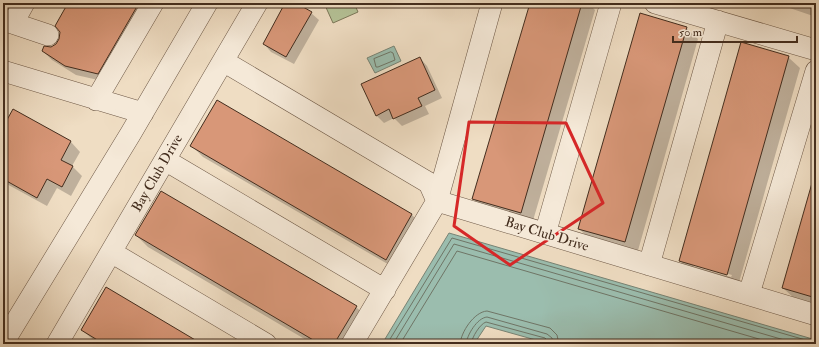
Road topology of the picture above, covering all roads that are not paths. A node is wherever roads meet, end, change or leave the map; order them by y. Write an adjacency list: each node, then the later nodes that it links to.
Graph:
1 (24, 3): 9 (street)
2 (153, 3): 15 (street)
3 (207, 3): 16 (street)
4 (257, 3): 12 (street, Bay Club Drive)
5 (492, 3): 18 (street)
6 (611, 3): 19 (street)
7 (655, 3): 8 (street)
8 (718, 21): 11 (street); 21 (street)
9 (8, 22): 10 (street)
10 (48, 35)
11 (816, 50)
12 (223, 60): 17 (street, Bay Club Drive); 18 (street)
13 (3, 71): 15 (street)
14 (816, 71): 23 (street)
15 (96, 100): 16 (street)
16 (143, 113): 25 (street)
17 (165, 160): 20 (street, Bay Club Drive); 22 (street)
18 (437, 201): 19 (street, Bay Club Drive); 22 (street)
19 (545, 234): 21 (street, Bay Club Drive)
20 (111, 252): 26 (street, Bay Club Drive); 27 (street)
21 (649, 265): 23 (street, Bay Club Drive)
22 (385, 290): 28 (street)
23 (749, 294): 24 (street, Bay Club Drive)
24 (816, 315)
25 (3, 343)
26 (57, 344)
27 (266, 344)
28 (352, 344)

